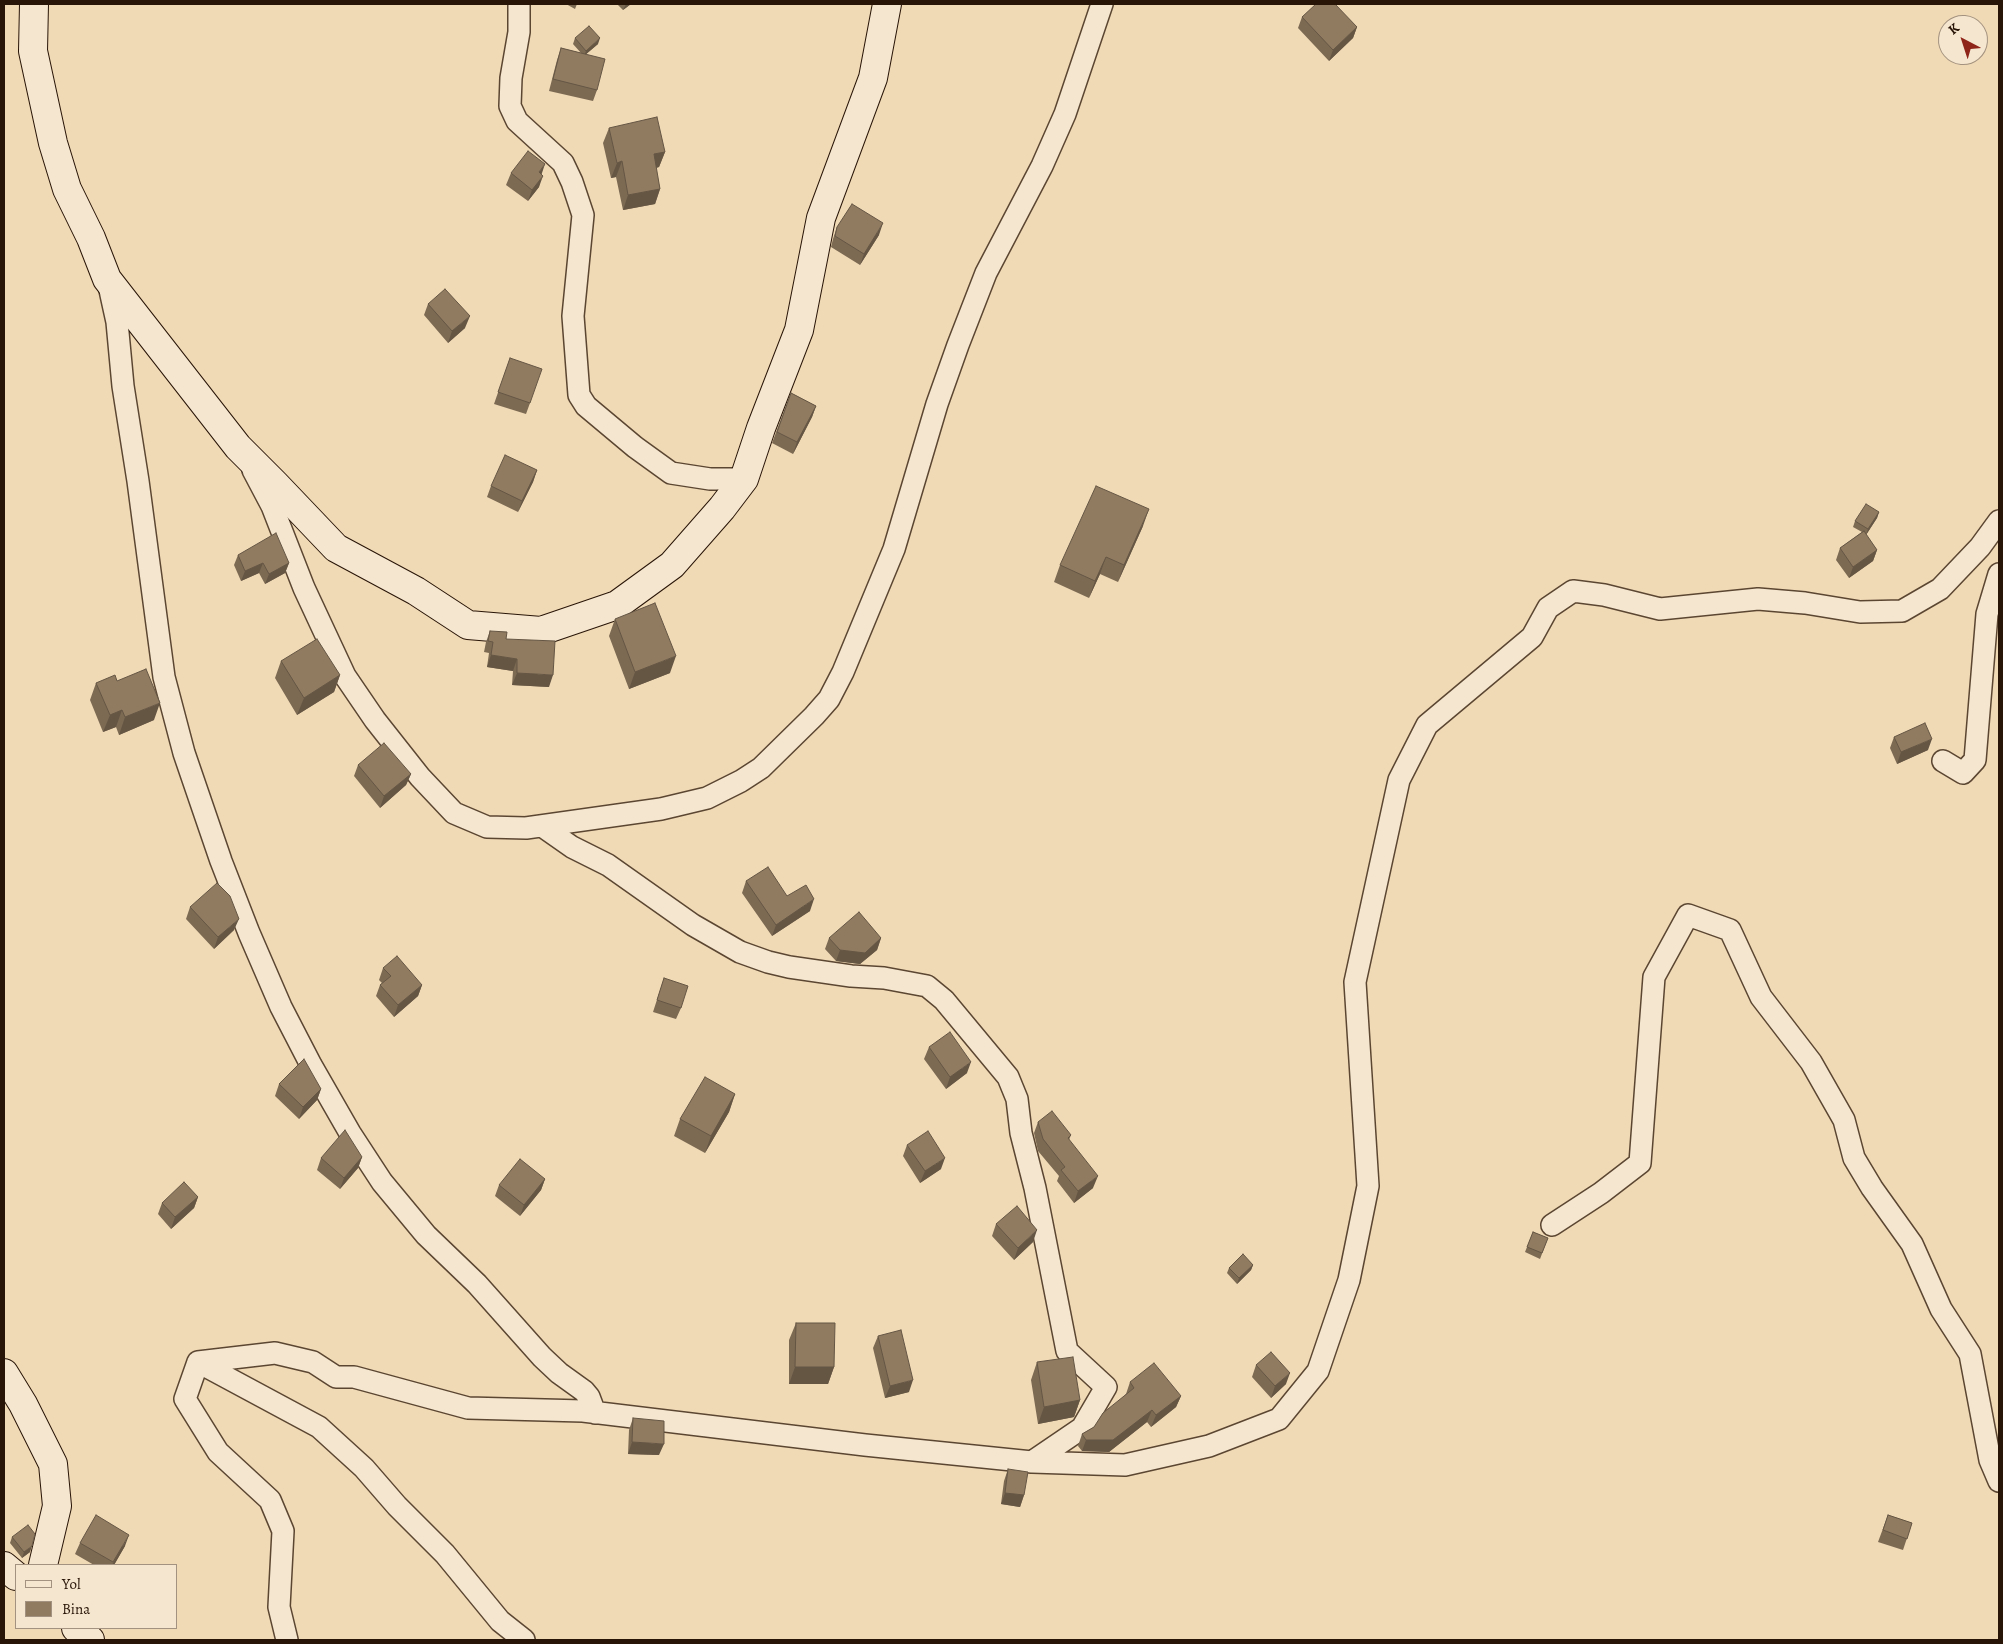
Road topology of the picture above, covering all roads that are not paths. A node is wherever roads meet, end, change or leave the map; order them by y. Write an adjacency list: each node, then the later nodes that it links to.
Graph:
1 (34, 4): 5 (street)
2 (519, 4): 7 (street)
3 (887, 4): 7 (street)
4 (1102, 4): 11 (street)
5 (107, 279): 6 (street); 15 (street)
6 (238, 447): 7 (street); 11 (street)
7 (744, 479)
8 (1999, 521): 16 (street)
9 (1999, 574): 10 (street)
10 (1943, 761)
11 (542, 826): 16 (street)
12 (1552, 1224): 17 (street)
13 (198, 1362): 15 (street); 23 (street); 24 (street)
14 (4, 1373): 18 (street)
15 (595, 1413): 16 (street)
16 (1032, 1462)
17 (1999, 1481)
18 (43, 1564)
19 (4, 1566): 20 (street)
20 (15, 1575)
21 (77, 1629): 22 (street)
22 (90, 1640)
23 (287, 1640)
24 (524, 1640)

